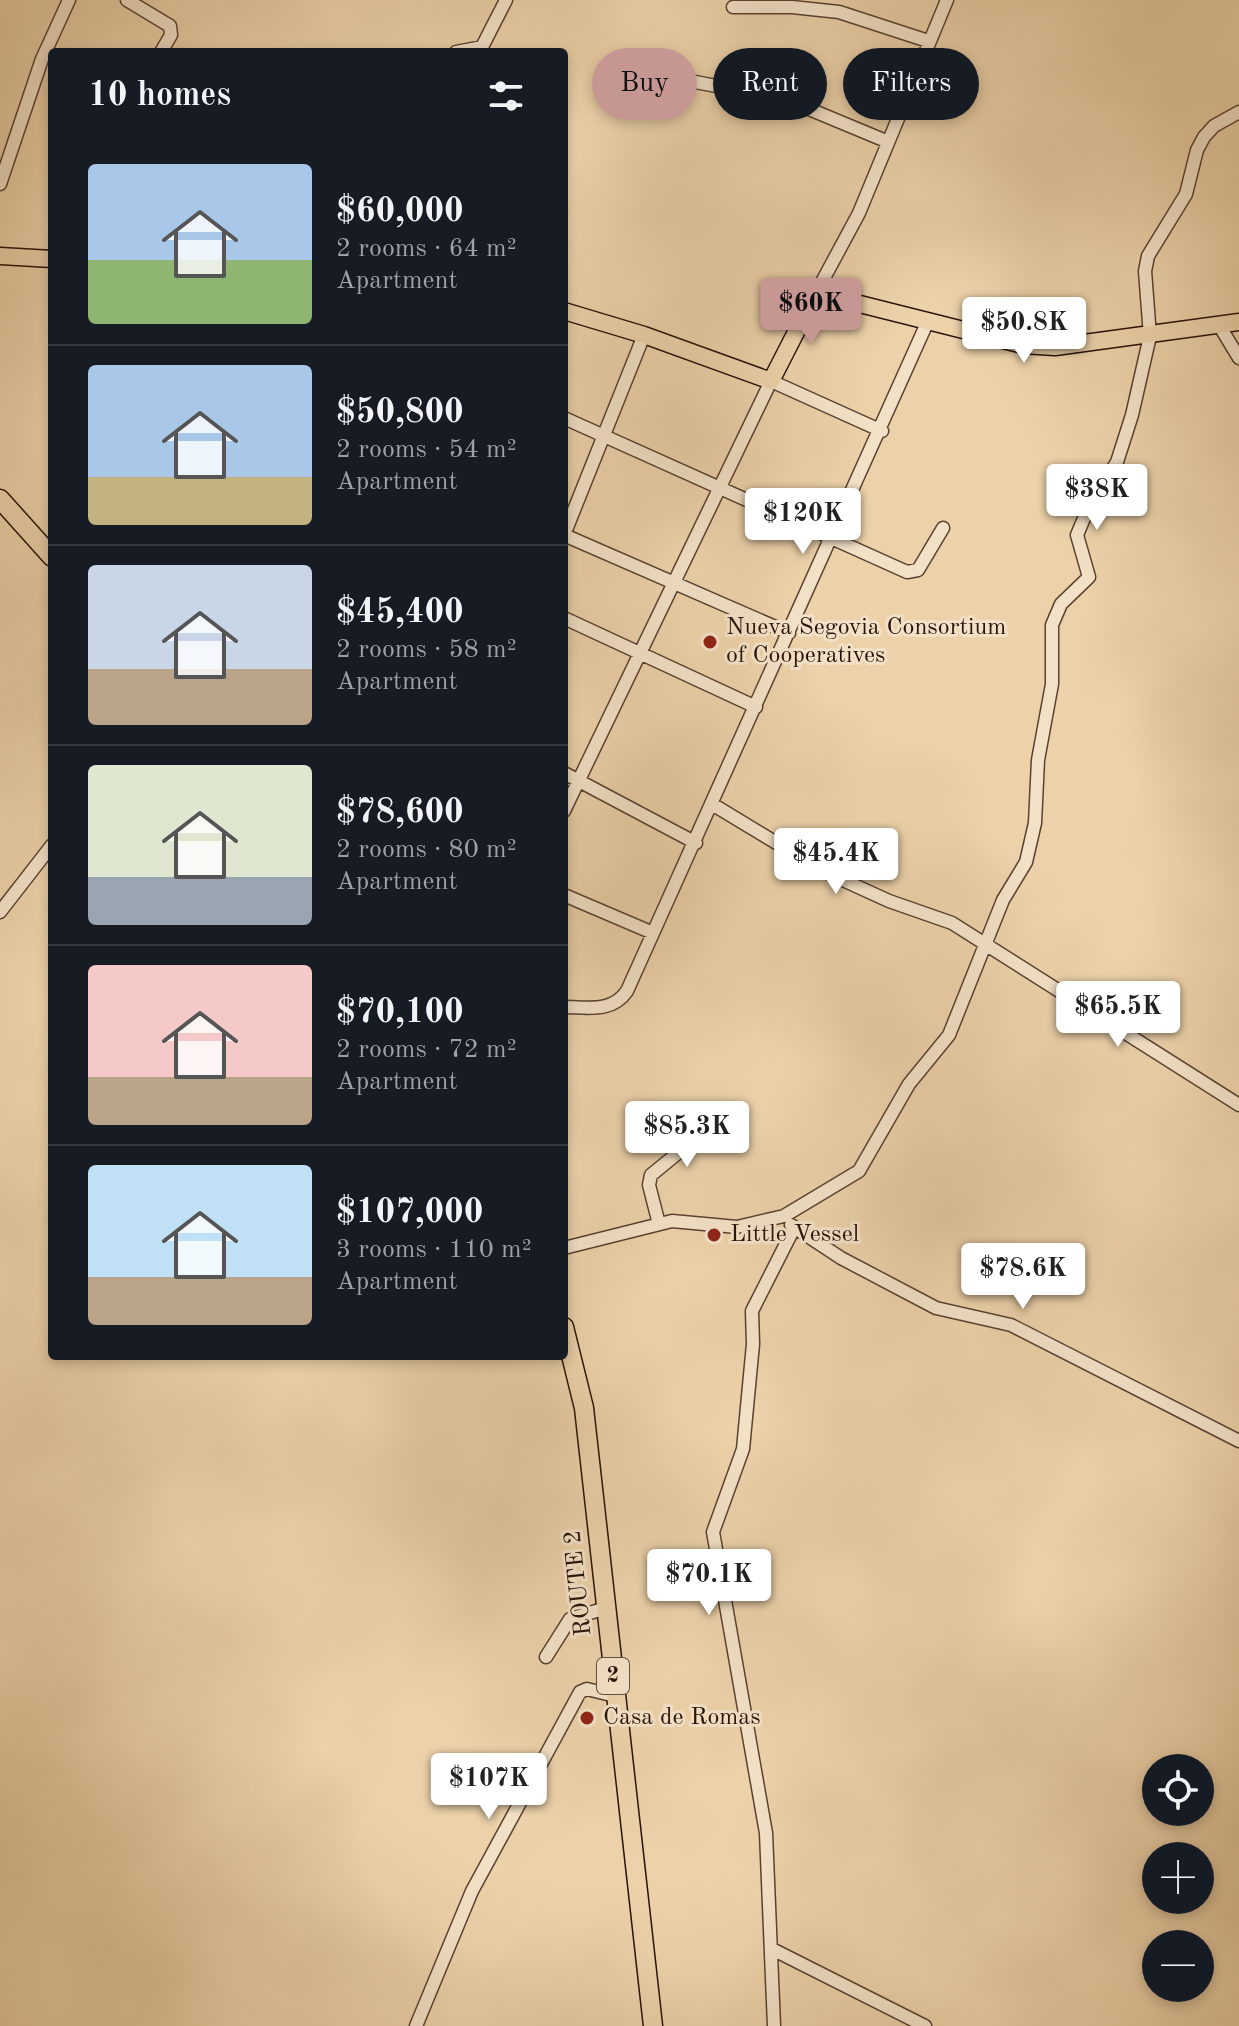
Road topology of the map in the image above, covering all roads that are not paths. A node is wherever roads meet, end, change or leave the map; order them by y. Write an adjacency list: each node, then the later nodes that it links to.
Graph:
1 (69, 0): 12 (street)
2 (127, 0): 7 (street)
3 (506, 0): 8 (street)
4 (947, 0): 6 (street)
5 (733, 7): 6 (street)
6 (928, 41): 11 (street)
7 (163, 48)
8 (477, 48)
9 (697, 82): 11 (street)
10 (1239, 112): 21 (street)
11 (886, 141): 15 (street)
12 (0, 184)
13 (0, 256): 14 (main road)
14 (48, 259)
15 (816, 293): 18 (main road); 23 (main road)
16 (568, 312): 20 (main road)
17 (1239, 322): 19 (main road)
18 (927, 323): 21 (main road); 25 (street)
19 (1219, 325): 21 (main road); 22 (street)
20 (644, 335): 23 (main road); 26 (street)
21 (1150, 336): 48 (street)
22 (1239, 358)
23 (771, 381): 25 (street); 27 (street)
24 (568, 420): 26 (street)
25 (882, 431): 32 (street)
26 (604, 436): 27 (street); 29 (street)
27 (721, 488): 32 (street); 34 (street)
28 (0, 499): 33 (highway)
29 (568, 525)
30 (943, 528): 32 (street)
31 (568, 537): 34 (street)
32 (831, 537): 36 (street)
33 (48, 553)
34 (677, 583): 36 (street); 37 (street)
35 (568, 620): 37 (street)
36 (789, 633): 38 (street)
37 (641, 652): 38 (street); 40 (street)
38 (756, 707): 42 (street)
39 (568, 775): 40 (street)
40 (579, 781): 41 (street); 43 (street)
41 (568, 803)
42 (712, 804): 43 (street); 48 (street)
43 (696, 843): 47 (street)
44 (48, 850): 46 (street)
45 (568, 897): 47 (street)
46 (0, 912)
47 (653, 933): 49 (street)
48 (988, 944): 50 (street); 52 (street)
49 (568, 1007)
50 (1239, 1105)
51 (722, 1117): 53 (street)
52 (784, 1216): 53 (street); 54 (street)
53 (659, 1224): 55 (street)
54 (794, 1228): 57 (street); 61 (street)
55 (568, 1247)
56 (568, 1343): 58 (highway, ROUTE 2 / 2)
57 (1239, 1441)
58 (606, 1608): 59 (street); 60 (highway, ROUTE 2 / 2)
59 (546, 1657)
60 (615, 1696): 62 (street); 63 (highway, ROUTE 2 / 2)
61 (772, 1949): 64 (street); 65 (street)
62 (416, 2026)
63 (653, 2026)
64 (774, 2026)
65 (925, 2026)

